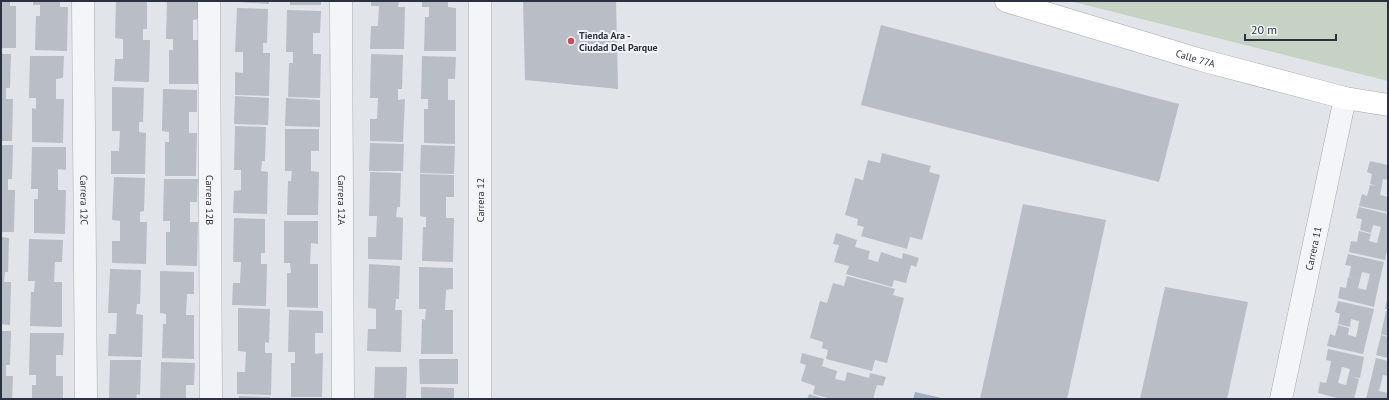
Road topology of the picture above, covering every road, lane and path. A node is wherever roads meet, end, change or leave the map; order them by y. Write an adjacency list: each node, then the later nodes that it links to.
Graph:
1 (83, 1): 8 (street, Carrera 12C)
2 (210, 1): 9 (street, Carrera 12B)
3 (341, 1): 10 (street, Carrera 12A)
4 (480, 1): 11 (street, Carrera 12)
5 (1006, 1): 6 (street, Calle 77A)
6 (1344, 98): 7 (street, Calle 77A); 12 (street, Carrera 11)
7 (1388, 104)
8 (86, 399)
9 (211, 399)
10 (343, 399)
11 (480, 399)
12 (1281, 399)

